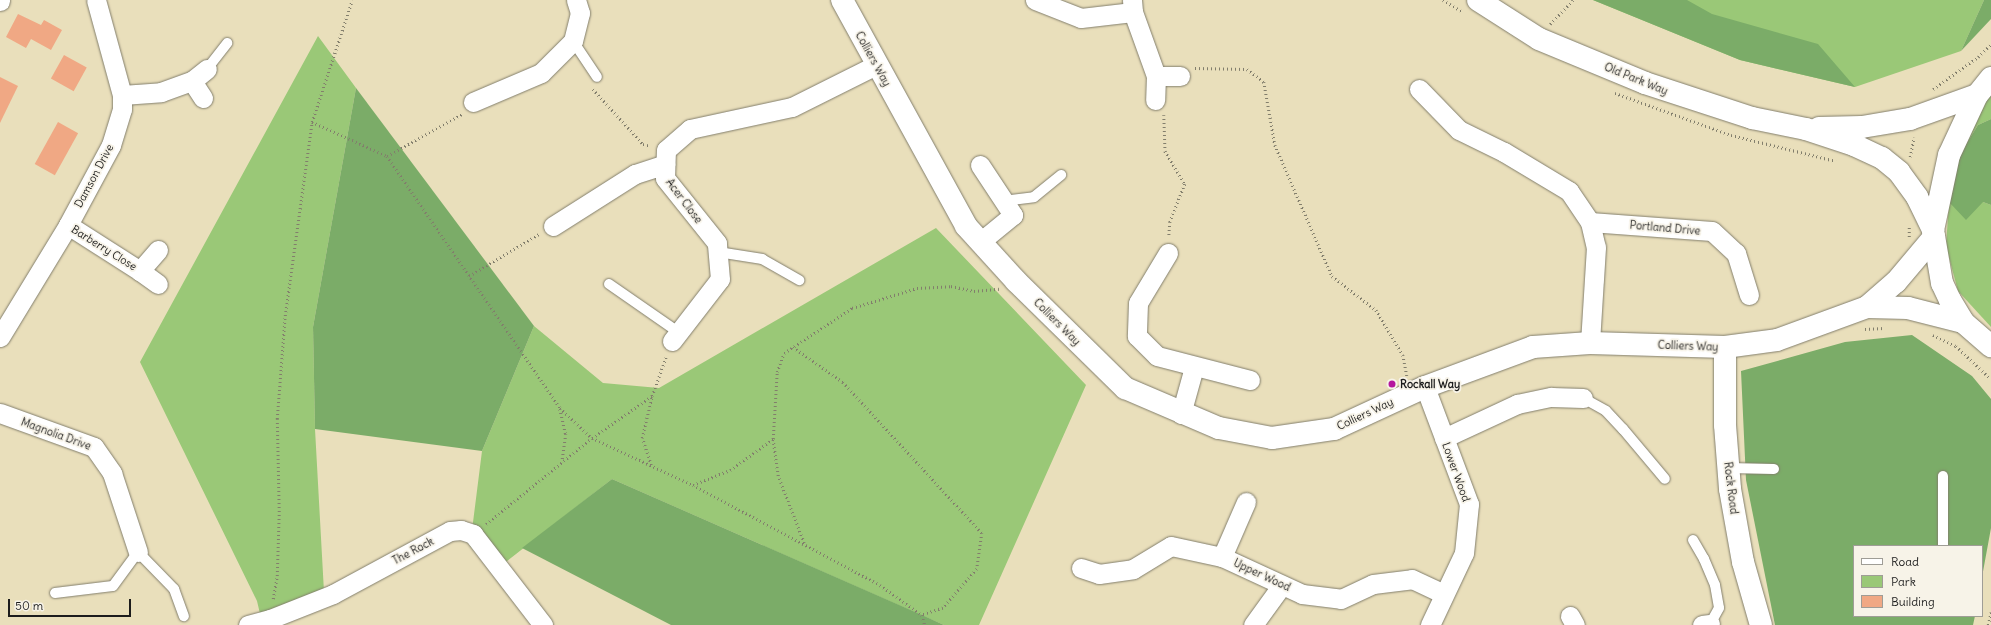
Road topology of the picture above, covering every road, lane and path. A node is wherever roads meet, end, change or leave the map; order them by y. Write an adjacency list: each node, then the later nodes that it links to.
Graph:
1 (96, 0): 21 (street, Damson Drive)
2 (352, 0): 26 (path)
3 (576, 0): 10 (street)
4 (842, 0): 12 (street, Colliers Way)
5 (1035, 0): 8 (street)
6 (1478, 0): 9 (street, Old Park Way)
7 (1573, 0): 9 (path)
8 (1132, 6): 14 (street)
9 (1539, 39): 27 (street, Old Park Way)
10 (573, 41): 16 (lane); 25 (street)
11 (227, 43): 13 (lane)
12 (876, 65): 29 (street); 37 (street, Colliers Way)
13 (207, 69): 18 (street)
14 (1156, 76): 15 (street); 24 (street)
15 (1180, 76): 60 (path)
16 (597, 77)
17 (1991, 78): 22 (street)
18 (192, 81): 21 (street); 23 (street)
19 (591, 88): 29 (path)
20 (1420, 90): 33 (street)
21 (122, 95): 34 (street, Damson Drive)
22 (1977, 95): 27 (street, Old Park Way); 36 (street)
23 (203, 98)
24 (1155, 100): 40 (path)
25 (473, 102): 28 (path)
26 (312, 122): 28 (path); 90 (path)
27 (1806, 129): 36 (street, Old Park Way)
28 (387, 156): 42 (path)
29 (665, 157): 35 (street); 39 (street, Acer Close)
30 (980, 165): 32 (street)
31 (1061, 175): 32 (lane)
32 (1003, 201): 37 (street)
33 (1590, 222): 47 (street, Portland Drive); 53 (street)
34 (68, 224): 41 (street, Barberry Close); 52 (street, Damson Drive)
35 (553, 226): 42 (path)
36 (1934, 233): 48 (street, Colliers Way); 49 (street)
37 (980, 242): 44 (street, Colliers Way)
38 (158, 250): 41 (street, Barberry Close)
39 (718, 252): 43 (lane); 51 (street, Acer Close)
40 (1168, 253): 57 (street)
41 (140, 270): 45 (street, Barberry Close)
42 (469, 276): 63 (path)
43 (799, 280)
44 (1016, 282): 55 (path); 65 (street, Colliers Way)
45 (158, 284)
46 (609, 284): 51 (lane)
47 (1749, 295)
48 (1867, 307): 49 (street); 56 (street, Colliers Way)
49 (1963, 322): 54 (street)
50 (1928, 333): 58 (path)
51 (675, 336): 61 (path)
52 (0, 337)
53 (1590, 343): 56 (street, Colliers Way); 60 (street, Colliers Way)
54 (1991, 346)
55 (793, 347): 68 (path); 88 (path)
56 (1726, 347): 71 (street, Rock Road)
57 (1194, 367): 59 (street); 65 (street)
58 (1991, 379)
59 (1250, 380)
60 (1417, 391): 65 (street, Colliers Way); 67 (street, Lower Wood)
61 (652, 396): 66 (path); 70 (path)
62 (1583, 398): 67 (street); 74 (lane)
63 (560, 408): 66 (path); 69 (path)
64 (0, 413): 81 (street, Magnolia Drive)
65 (1181, 414)
66 (592, 438): 69 (path); 70 (path)
67 (1444, 438): 86 (street, Lower Wood)
68 (773, 439): 75 (path); 79 (path)
69 (562, 462): 77 (path)
70 (651, 466): 75 (path)
71 (1728, 468): 72 (lane); 97 (street, Rock Road)
72 (1774, 469)
73 (1943, 476): 80 (lane)
74 (1665, 479)
75 (693, 485): 79 (path)
76 (1246, 502): 82 (street)
77 (473, 534): 90 (street, The Rock); 92 (street)
78 (1693, 540): 96 (lane)
79 (805, 544): 88 (path)
80 (1943, 545)
81 (138, 552): 85 (lane); 89 (lane)
82 (1222, 557): 83 (street, Upper Wood); 84 (street, Upper Wood)
83 (1081, 568)
84 (1282, 585): 86 (street, Upper Wood); 94 (street)
85 (55, 593)
86 (1444, 594): 95 (street, Lower Wood)
87 (1991, 612): 98 (path)
88 (922, 615): 93 (path)
89 (184, 616)
90 (270, 619): 91 (street, The Rock)
91 (248, 625)
92 (543, 625)
93 (926, 625)
94 (1253, 625)
95 (1430, 625)
96 (1706, 625)
97 (1761, 625)
98 (1988, 625)

